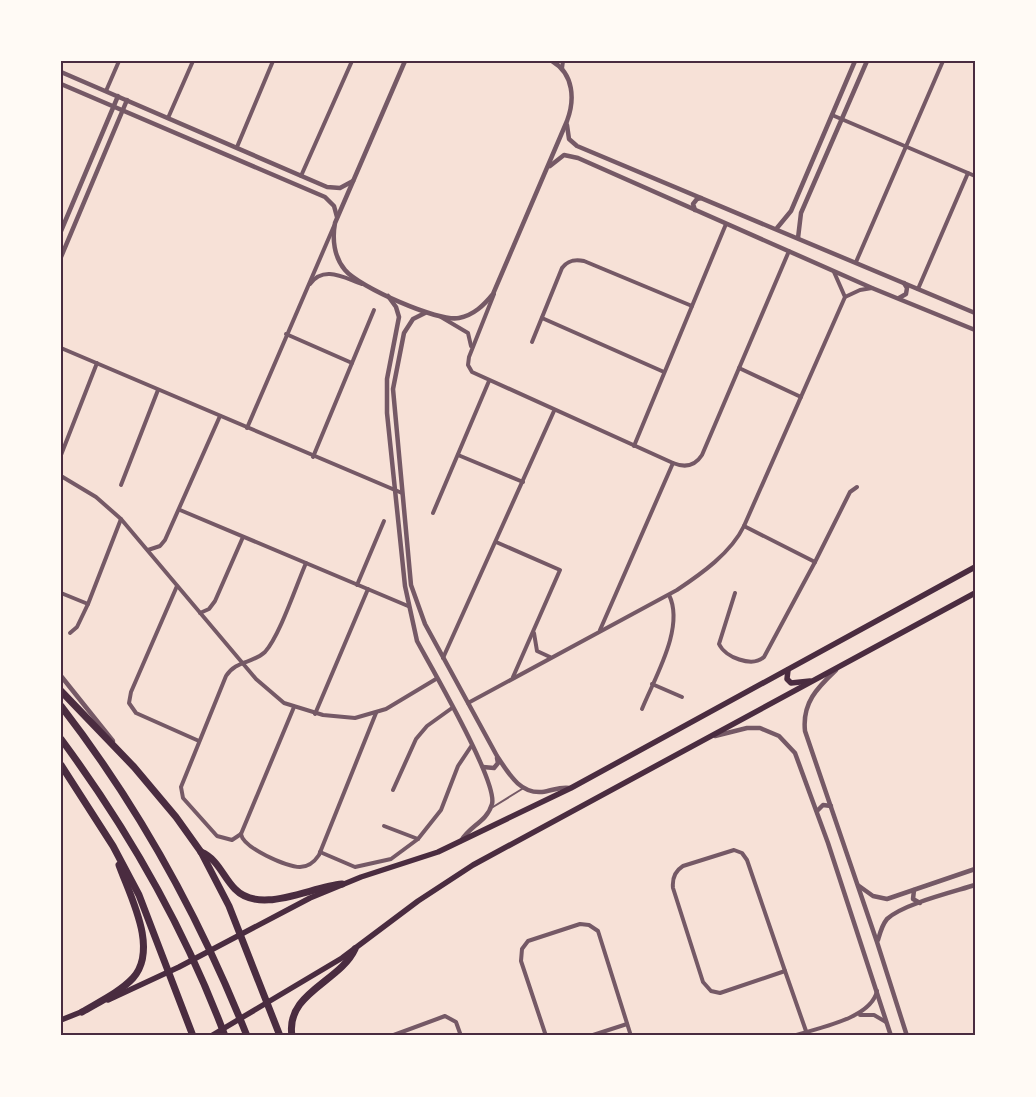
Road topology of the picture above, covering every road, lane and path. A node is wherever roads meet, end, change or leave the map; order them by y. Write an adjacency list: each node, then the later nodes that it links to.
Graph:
1 (119, 61): 14 (street)
2 (193, 61): 20 (street)
3 (273, 61): 24 (street)
4 (352, 61): 27 (street)
5 (405, 61): 29 (street)
6 (552, 61): 11 (street)
7 (563, 61): 11 (street)
8 (855, 61): 19 (street)
9 (868, 61): 21 (street)
10 (943, 61): 23 (street)
11 (562, 69): 22 (street)
12 (61, 72): 14 (street)
13 (61, 84): 17 (street)
14 (106, 91): 15 (street)
15 (118, 96): 16 (street); 17 (street)
16 (127, 100): 18 (street); 20 (street)
17 (113, 106): 18 (street); 35 (street)
18 (123, 111): 32 (street); 38 (street)
19 (832, 115): 21 (street); 34 (street)
20 (168, 118): 24 (street)
21 (843, 120): 23 (street); 36 (street)
22 (567, 121): 25 (street); 30 (street)
23 (906, 146): 26 (street); 39 (street)
24 (237, 147): 27 (street)
25 (547, 169): 31 (street); 43 (street)
26 (968, 173): 28 (street); 45 (street)
27 (301, 176): 29 (street)
28 (975, 176)
29 (354, 181): 32 (street)
30 (702, 198): 31 (street); 34 (street)
31 (696, 211): 33 (street)
32 (336, 220): 42 (street); 46 (street)
33 (726, 224): 37 (street); 50 (street)
34 (777, 228): 36 (street)
35 (61, 231)
36 (798, 238): 39 (street)
37 (789, 252): 40 (street); 63 (street)
38 (61, 257)
39 (856, 262): 41 (street)
40 (834, 271): 44 (street); 48 (street)
41 (904, 284): 45 (street); 49 (street)
42 (364, 285): 46 (street); 47 (street)
43 (497, 287): 54 (street); 60 (street)
44 (872, 288): 48 (street); 49 (street)
45 (918, 289): 53 (street)
46 (304, 292): 57 (street)
47 (387, 295): 52 (street); 80 (street)
48 (845, 297): 67 (street)
49 (899, 298): 56 (street)
50 (692, 306): 55 (street); 64 (street)
51 (374, 310): 62 (street)
52 (425, 313): 54 (street); 81 (street)
53 (975, 313)
54 (440, 316): 60 (street)
55 (542, 318): 58 (street); 64 (street)
56 (975, 330)
57 (286, 334): 62 (street); 70 (street)
58 (532, 342)
59 (61, 348): 61 (street)
60 (471, 351): 65 (street)
61 (97, 363): 66 (street); 72 (street)
62 (352, 363): 74 (street)
63 (739, 368): 67 (street); 75 (street)
64 (664, 372): 71 (street)
65 (489, 381): 68 (street); 73 (street)
66 (158, 390): 69 (street); 78 (street)
67 (801, 397): 86 (street)
68 (554, 411): 71 (street); 77 (street)
69 (220, 416): 70 (street); 82 (street)
70 (247, 428): 74 (street)
71 (634, 446): 75 (street)
72 (61, 455)
73 (458, 455): 77 (street); 83 (street)
74 (313, 456): 80 (street)
75 (674, 463): 106 (street)
76 (61, 476): 84 (street)
77 (523, 482): 88 (street)
78 (121, 485)
79 (857, 487): 90 (street)
80 (395, 492): 81 (street); 101 (street)
81 (402, 493): 103 (street)
82 (180, 510): 87 (street); 89 (street)
83 (433, 513)
84 (121, 519): 89 (street); 100 (street)
85 (384, 521): 93 (street)
86 (744, 526): 90 (street); 99 (street)
87 (243, 536): 91 (street); 102 (street)
88 (496, 542): 104 (street); 109 (street)
89 (148, 550): 94 (street)
90 (815, 562): 97 (street)
91 (306, 563): 93 (street); 110 (street)
92 (975, 568): 112 (main road)
93 (357, 585): 95 (street)
94 (177, 586): 102 (street); 129 (street)
95 (368, 589): 101 (street); 126 (street)
96 (61, 593): 100 (street)
97 (735, 593)
98 (975, 593): 111 (main road)
99 (669, 595): 106 (street); 117 (street)
100 (88, 604): 107 (street)
101 (408, 606): 105 (street)
102 (200, 613): 110 (street)
103 (425, 624): 105 (street); 109 (street)
104 (535, 628): 108 (street); 114 (street)
105 (414, 629): 115 (street)
106 (600, 630): 108 (street)
107 (70, 633)
108 (550, 657): 114 (street)
109 (443, 658): 120 (street)
110 (242, 662): 122 (street); 129 (street)
111 (840, 666): 116 (main road); 138 (street)
112 (788, 670): 116 (main road); 135 (main road)
113 (61, 676): 133 (street)
114 (513, 677): 120 (street)
115 (436, 679): 123 (street); 125 (street)
116 (812, 681): 127 (main road)
117 (652, 684): 119 (street); 124 (street)
118 (61, 691): 133 (highway)
119 (682, 697)
120 (468, 703): 131 (street)
121 (61, 706): 170 (highway)
122 (294, 707): 126 (street); 142 (street)
123 (452, 708): 130 (street); 137 (street)
124 (642, 708)
125 (376, 713): 126 (street); 147 (street)
126 (315, 714)
127 (714, 736): 140 (street); 156 (main road)
128 (61, 739): 169 (highway)
129 (199, 741): 142 (street)
130 (472, 745): 134 (street); 143 (street)
131 (497, 756): 134 (street); 136 (street)
132 (61, 764): 145 (highway)
133 (134, 767): 146 (highway)
134 (483, 767): 139 (street)
135 (571, 788): 136 (street); 144 (main road)
136 (527, 789): 139 (lane)
137 (393, 790)
138 (831, 806): 140 (street); 150 (street)
139 (490, 810): 144 (street)
140 (817, 811): 159 (street)
141 (384, 826): 143 (street)
142 (241, 834): 147 (street)
143 (418, 839): 147 (street)
144 (461, 842): 149 (main road)
145 (113, 846): 158 (highway); 161 (highway)
146 (201, 852): 149 (highway); 154 (highway)
147 (320, 852)
148 (975, 869): 152 (street)
149 (342, 884): 154 (main road)
150 (858, 885): 152 (street); 155 (street)
151 (975, 885): 153 (street)
152 (916, 889): 153 (street)
153 (921, 902): 155 (street)
154 (238, 937): 158 (main road); 160 (highway)
155 (877, 942): 180 (street)
156 (355, 950): 160 (main road); 172 (highway)
157 (785, 971): 157 (street); 166 (street)
158 (170, 972): 161 (main road); 167 (highway)
159 (876, 992): 162 (street); 165 (street)
160 (268, 1002): 168 (main road); 171 (highway)
161 (82, 1012): 163 (main road)
162 (857, 1015): 165 (street); 166 (street)
163 (61, 1020)
164 (627, 1024): 175 (street); 176 (street); 177 (street)
165 (887, 1024): 179 (street)
166 (806, 1032): 178 (street)
167 (193, 1036)
168 (211, 1036)
169 (225, 1036)
170 (247, 1036)
171 (280, 1036)
172 (292, 1036)
173 (391, 1036): 174 (street)
174 (461, 1036)
175 (546, 1036)
176 (590, 1036)
177 (631, 1036)
178 (793, 1036)
179 (891, 1036)
180 (907, 1036)

